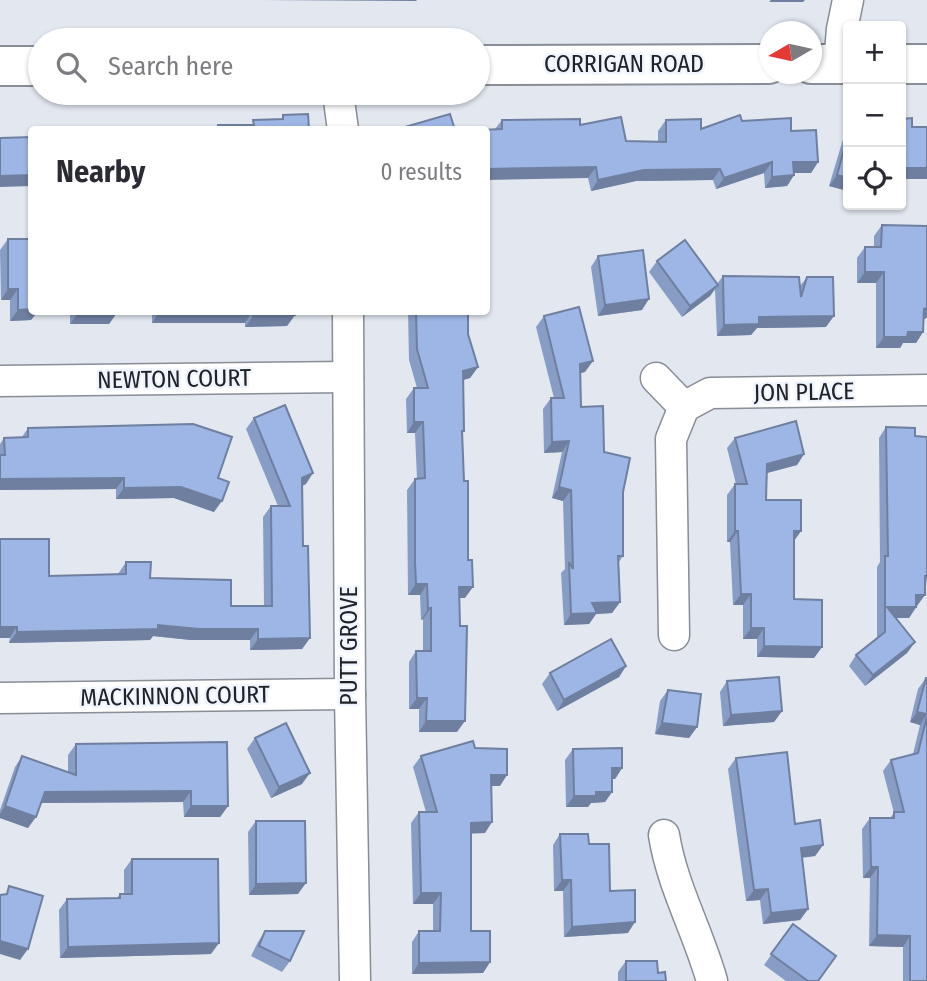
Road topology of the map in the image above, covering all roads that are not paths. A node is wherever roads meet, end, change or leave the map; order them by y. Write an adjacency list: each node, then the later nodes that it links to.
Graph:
1 (848, 0): 5 (street)
2 (859, 0): 3 (street)
3 (864, 21)
4 (759, 64): 8 (main road, CORRIGAN ROAD)
5 (833, 64)
6 (906, 64): 7 (main road)
7 (927, 64)
8 (490, 65)
9 (0, 66): 10 (main road)
10 (28, 66)
11 (340, 105): 13 (street)
12 (355, 105): 14 (street)
13 (342, 126)
14 (353, 126)
15 (348, 315): 16 (street, PUTT GROVE)
16 (348, 377): 18 (street, NEWTON COURT); 22 (street, PUTT GROVE)
17 (656, 378): 20 (street)
18 (0, 381)
19 (927, 390): 20 (street, JON PLACE)
20 (684, 407): 21 (street)
21 (674, 635)
22 (349, 694): 23 (street, MACKINNON COURT); 25 (street, PUTT GROVE)
23 (0, 698)
24 (664, 835): 26 (street)
25 (355, 981)
26 (712, 981)

